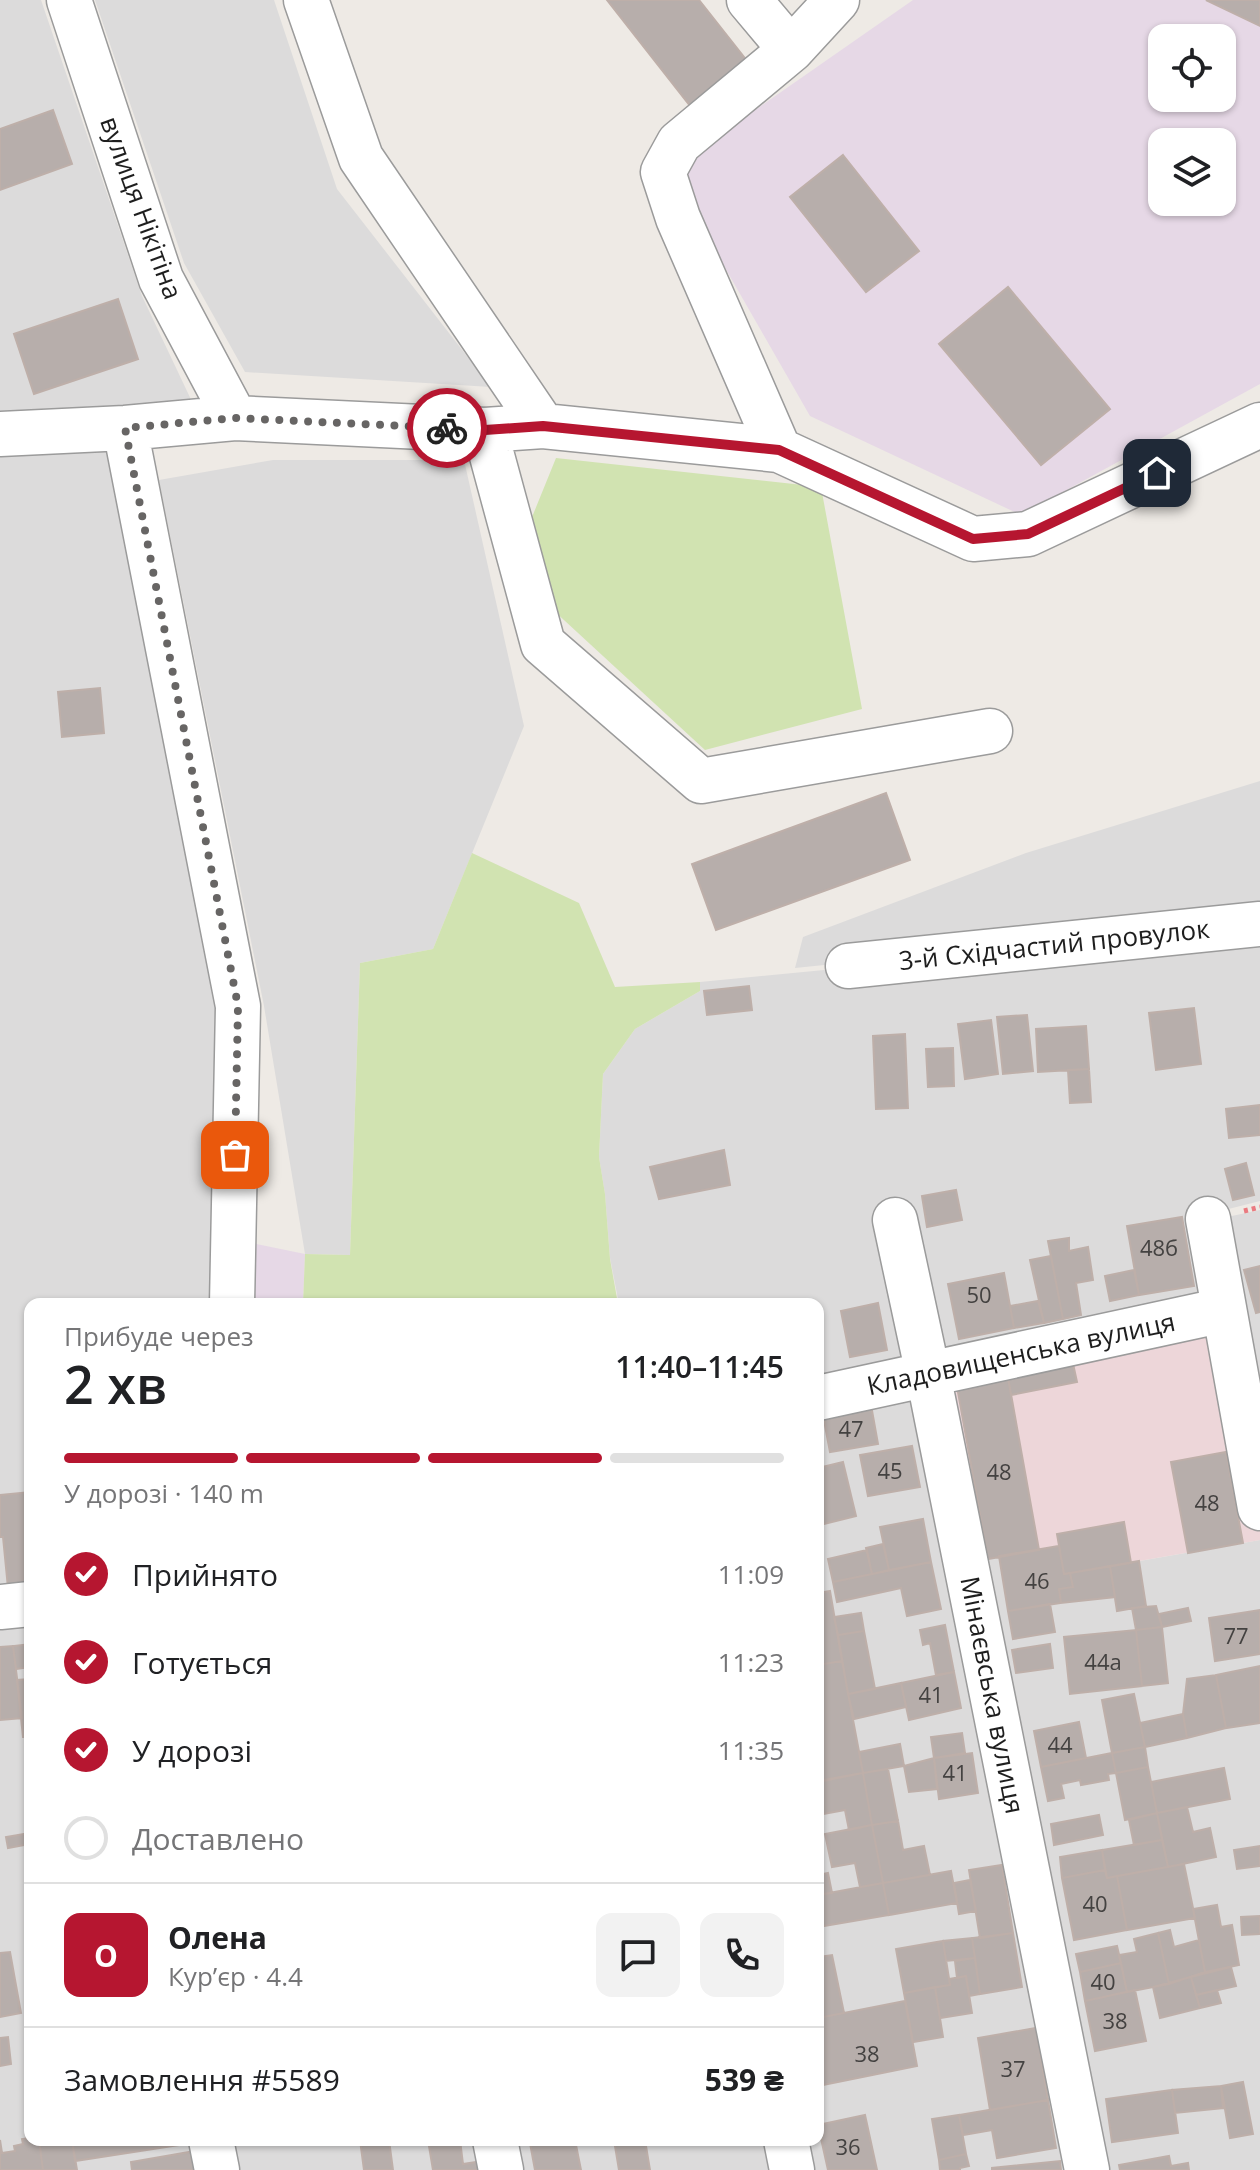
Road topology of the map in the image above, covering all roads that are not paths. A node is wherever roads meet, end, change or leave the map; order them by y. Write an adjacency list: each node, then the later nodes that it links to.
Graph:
1 (69, 0): 6 (street, вулиця Нікітіна)
2 (306, 0): 8 (street)
3 (749, 0): 5 (street)
4 (837, 0): 5 (street)
5 (791, 50): 12 (street)
6 (235, 418): 9 (street); 10 (street)
7 (1260, 425): 12 (street)
8 (543, 426): 10 (street); 12 (street)
9 (125, 428): 11 (street); 18 (street)
10 (485, 430): 13 (street)
11 (0, 434)
12 (779, 450)
13 (990, 731)
14 (1260, 924): 15 (street, 3-й Східчастий провулок)
15 (848, 966)
16 (1208, 1219): 19 (street)
17 (895, 1220): 20 (street, Мінаєвська вулиця)
18 (232, 1298)
19 (1224, 1310): 20 (street, Кладовищенська вулиця); 22 (street)
20 (928, 1374): 21 (street, Кладовищенська вулиця); 31 (street, Мінаєвська вулиця)
21 (824, 1397)
22 (1260, 1508)
23 (24, 1605): 24 (street)
24 (0, 1607)
25 (212, 2146): 28 (street)
26 (496, 2146): 29 (street)
27 (787, 2146): 30 (street)
28 (217, 2170)
29 (501, 2170)
30 (792, 2170)
31 (1087, 2170)

